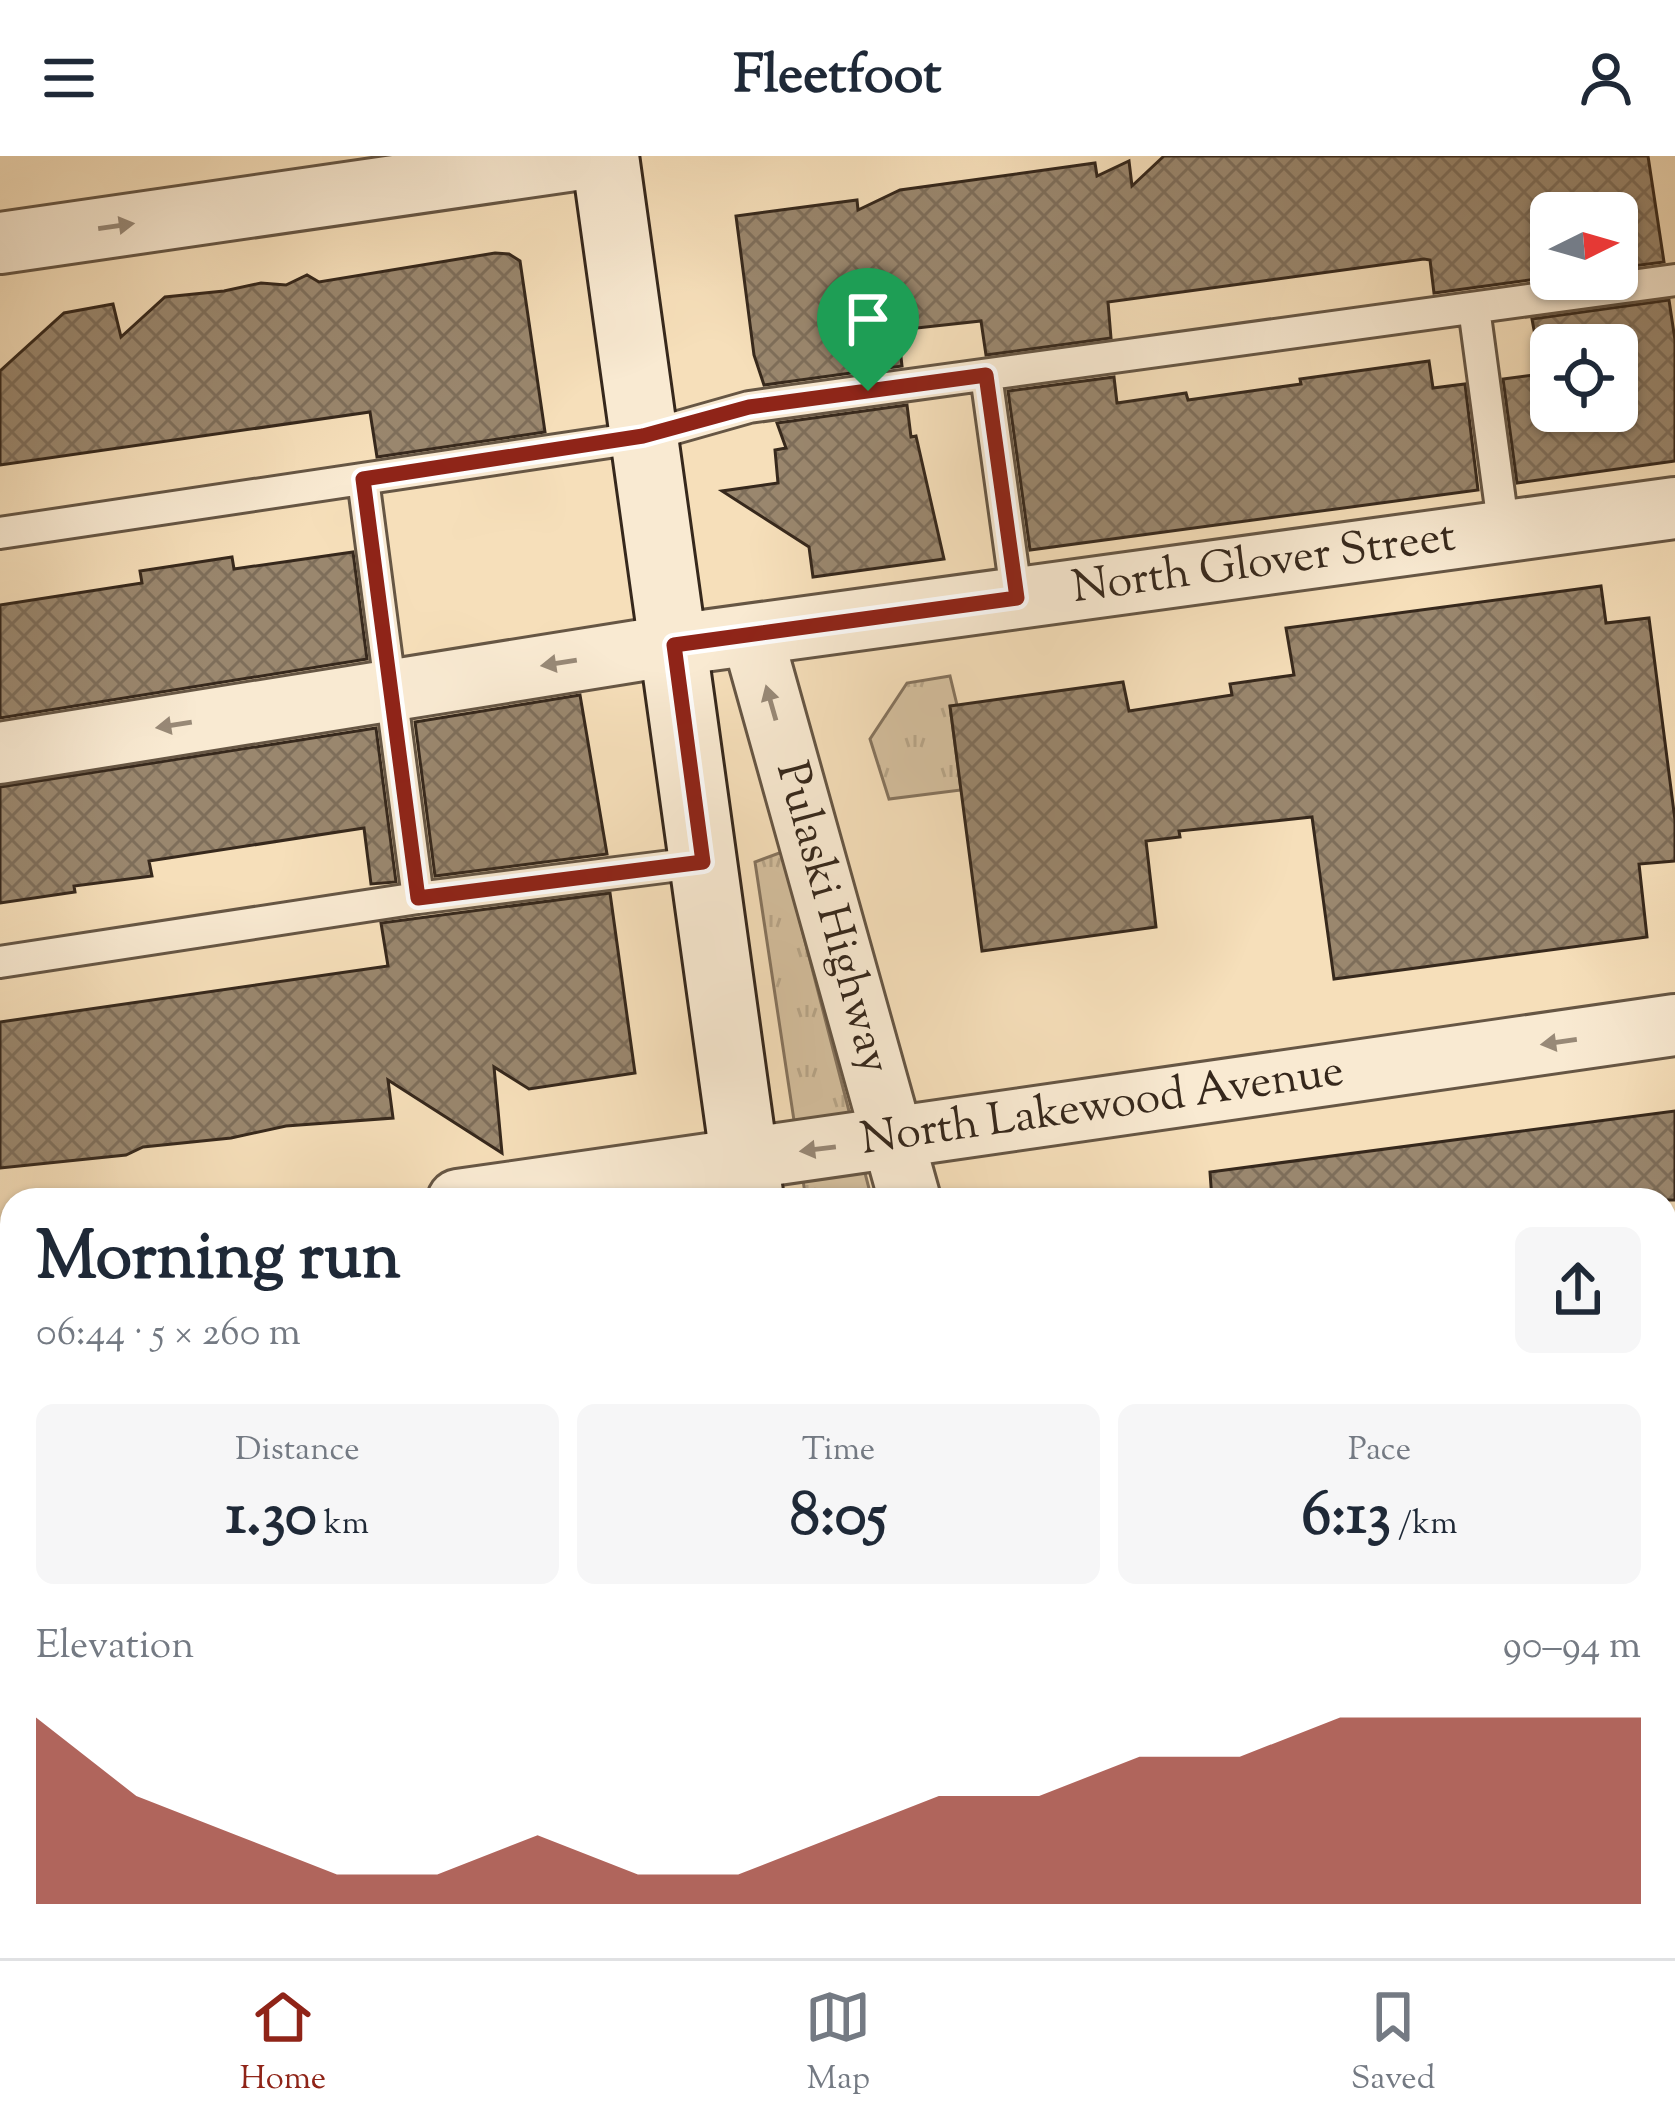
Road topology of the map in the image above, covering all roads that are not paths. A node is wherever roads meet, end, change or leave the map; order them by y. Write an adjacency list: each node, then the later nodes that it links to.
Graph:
1 (604, 156): 2 (street, one-way to 1); 6 (main road)
2 (0, 243)
3 (1675, 280): 4 (lane)
4 (1474, 308): 5 (lane); 9 (lane)
5 (986, 375): 6 (lane); 11 (lane)
6 (643, 436): 7 (lane); 13 (main road)
7 (363, 479): 10 (lane); 14 (lane)
8 (1675, 508): 9 (street, North Glover Street)
9 (1504, 532): 11 (street, North Glover Street)
10 (0, 533)
11 (1017, 598): 12 (street, North Glover Street)
12 (752, 635): 13 (street, North Glover Street); 20 (street, Pulaski Highway, one-way to 12)
13 (674, 645): 14 (street, North Glover Street, one-way to 14); 16 (main road)
14 (388, 690): 15 (street, North Glover Street, one-way to 15); 17 (lane)
15 (0, 753)
16 (703, 862): 17 (lane); 21 (main road)
17 (418, 898): 18 (lane)
18 (0, 962)
19 (1675, 1025): 20 (street, North Lakewood Avenue, one-way to 20)
20 (892, 1139): 21 (street, North Lakewood Avenue, one-way to 21); 23 (street, Pulaski Highway)
21 (747, 1179): 22 (street, North Lakewood Avenue)
22 (623, 1188)
23 (906, 1188)

